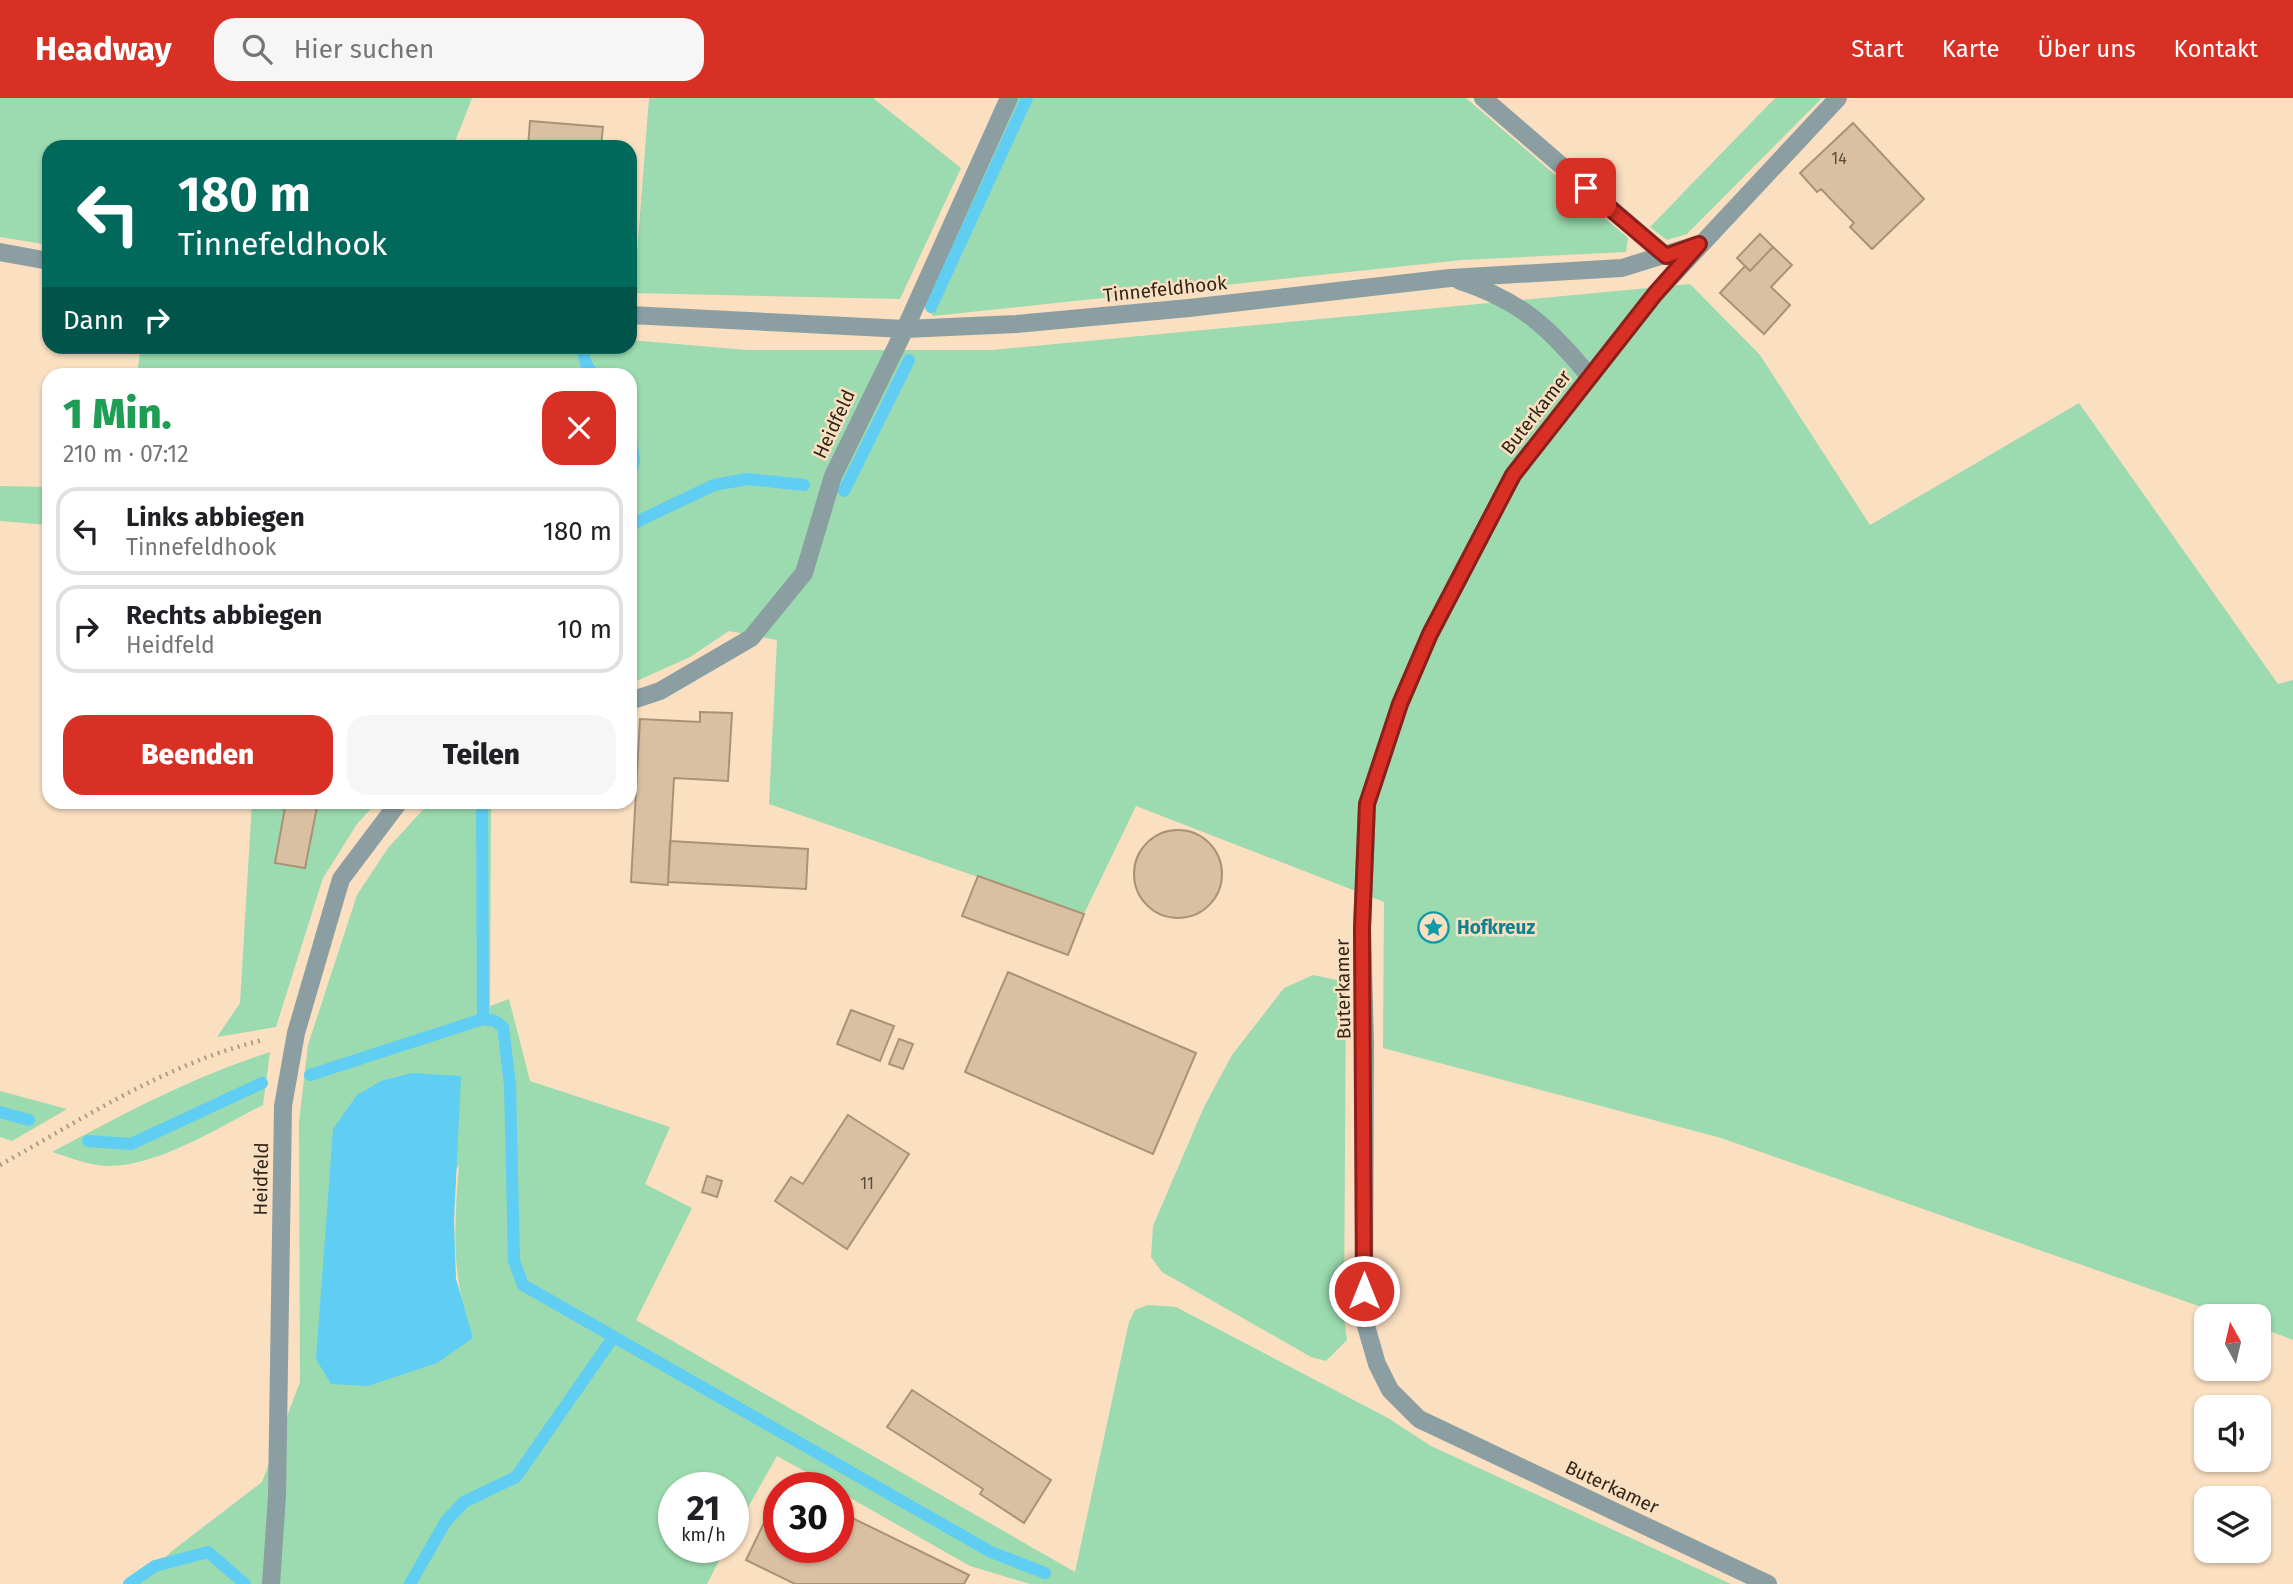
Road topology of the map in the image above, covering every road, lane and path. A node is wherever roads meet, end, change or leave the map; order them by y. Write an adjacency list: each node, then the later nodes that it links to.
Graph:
1 (1009, 98): 10 (street, Heidfeld)
2 (1483, 98): 6 (street)
3 (1839, 98): 4 (street, Buterkamer)
4 (1699, 244): 6 (street, Tinnefeldhook); 11 (street, Buterkamer)
5 (0, 252): 7 (street)
6 (1666, 256): 8 (street, Tinnefeldhook)
7 (42, 260)
8 (1450, 278): 10 (street, Tinnefeldhook); 11 (street)
9 (637, 315): 10 (street, Tinnefeldhook)
10 (905, 329): 12 (street, Heidfeld)
11 (1590, 377): 17 (street, Buterkamer)
12 (637, 699)
13 (394, 809): 14 (street, Heidfeld)
14 (296, 1032): 15 (path); 16 (street, Heidfeld)
15 (0, 1165)
16 (271, 1584)
17 (1768, 1584)

